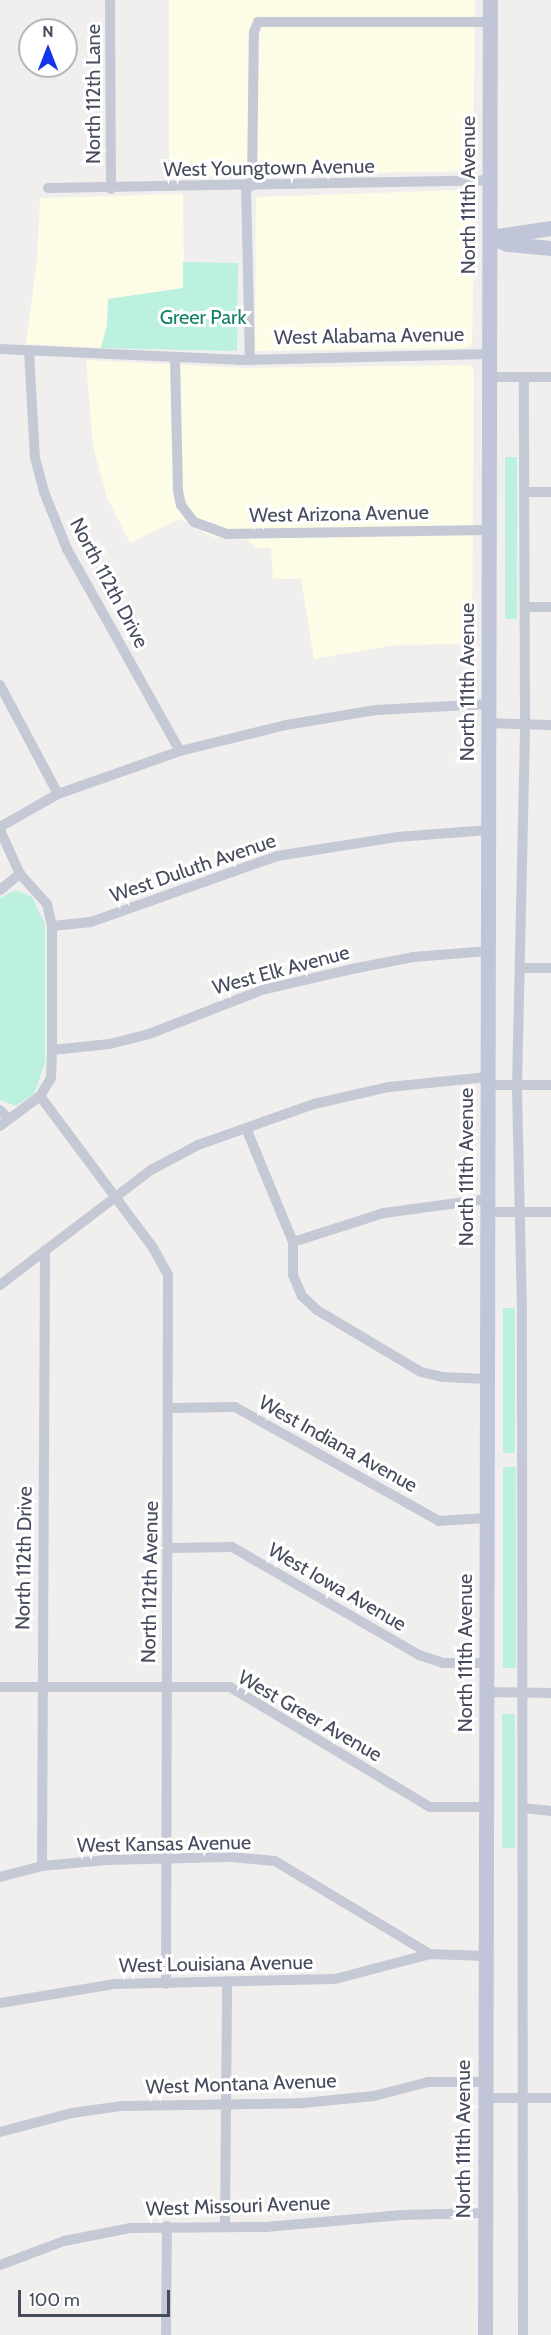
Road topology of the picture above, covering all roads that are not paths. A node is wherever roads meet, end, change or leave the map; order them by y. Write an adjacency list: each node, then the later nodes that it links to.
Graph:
1 (111, 0): 7 (street, North 112th Lane)
2 (490, 0): 3 (street, North 111th Avenue)
3 (490, 22): 4 (street, North 111th Avenue); 5 (street)
4 (490, 180): 5 (street, West Youngtown Avenue); 9 (street, North 111th Avenue)
5 (249, 186): 7 (street, West Youngtown Avenue); 15 (street)
6 (48, 188): 7 (street, West Youngtown Avenue)
7 (111, 189)
8 (551, 228): 9 (street)
9 (489, 237): 10 (street); 13 (street, North 111th Avenue)
10 (551, 248)
11 (0, 349): 12 (street, West Alabama Avenue)
12 (29, 351): 14 (street, West Alabama Avenue); 29 (street, North 112th Drive)
13 (488, 354): 15 (street, West Alabama Avenue); 16 (street, North 111th Avenue)
14 (175, 359): 15 (street, West Alabama Avenue); 21 (street, West Arizona Avenue)
15 (250, 360)
16 (488, 377): 17 (street); 21 (street, North 111th Avenue)
17 (524, 377): 18 (street); 19 (street)
18 (551, 377)
19 (526, 492): 20 (street); 22 (street)
20 (551, 492)
21 (488, 530): 25 (street, North 111th Avenue)
22 (525, 607): 23 (street); 27 (street)
23 (551, 607)
24 (0, 685): 30 (street)
25 (488, 704): 26 (street, North 111th Avenue); 29 (street)
26 (488, 723): 27 (street); 32 (street, North 111th Avenue)
27 (525, 724): 28 (street); 37 (street)
28 (551, 725)
29 (180, 751): 30 (street)
30 (58, 794): 31 (street)
31 (0, 829): 33 (street)
32 (489, 830): 35 (street, West Duluth Avenue); 36 (street, North 111th Avenue)
33 (20, 874): 34 (street); 35 (street)
34 (0, 890)
35 (52, 926): 39 (street)
36 (489, 951): 39 (street, West Elk Avenue); 40 (street, North 111th Avenue)
37 (520, 968): 38 (street); 41 (street)
38 (551, 968)
39 (52, 1050): 43 (street)
40 (487, 1081): 41 (street); 46 (street); 48 (street, North 111th Avenue)
41 (517, 1085): 42 (street); 49 (street)
42 (551, 1085)
43 (40, 1096): 45 (street); 47 (street, North 112th Avenue)
44 (0, 1110): 45 (street)
45 (4, 1122)
46 (246, 1128): 47 (street); 51 (street)
47 (116, 1196): 52 (street); 55 (street, North 112th Avenue)
48 (487, 1205): 49 (street); 51 (street); 54 (street, North 111th Avenue)
49 (520, 1212): 50 (street); 63 (street)
50 (551, 1212)
51 (293, 1242): 54 (street)
52 (45, 1250): 53 (street); 61 (street, North 112th Drive)
53 (0, 1285)
54 (487, 1378): 56 (street, North 111th Avenue)
55 (170, 1408): 56 (street, West Indiana Avenue); 57 (street, North 112th Avenue)
56 (487, 1518): 58 (street, North 111th Avenue)
57 (169, 1548): 58 (street, West Iowa Avenue); 59 (street, North 112th Avenue)
58 (486, 1663): 62 (street, North 111th Avenue)
59 (167, 1686): 61 (street, West Greer Avenue); 65 (street, West Greer Avenue); 68 (street, North 112th Avenue)
60 (0, 1687): 61 (street, West Greer Avenue)
61 (41, 1687): 69 (street, North 112th Drive)
62 (486, 1692): 63 (street); 65 (street, North 111th Avenue)
63 (523, 1692): 64 (street); 66 (street)
64 (551, 1694)
65 (486, 1807): 72 (street, North 111th Avenue)
66 (523, 1808): 67 (street); 78 (street)
67 (551, 1811)
68 (168, 1858): 69 (street, West Kansas Avenue); 71 (street, West Kansas Avenue); 73 (street, North 112th Avenue)
69 (42, 1866): 70 (street, West Kansas Avenue)
70 (0, 1877)
71 (430, 1954): 72 (street, West Kansas Avenue); 74 (street, West Louisiana Avenue)
72 (484, 1956): 76 (street, North 111th Avenue)
73 (166, 1984): 74 (street, West Louisiana Avenue); 75 (street, West Louisiana Avenue)
74 (227, 1984): 80 (street)
75 (0, 2003)
76 (484, 2082): 77 (street, North 111th Avenue); 80 (street, West Montana Avenue)
77 (484, 2098): 78 (street); 82 (street, North 111th Avenue)
78 (523, 2098): 79 (street); 88 (street)
79 (551, 2098)
80 (224, 2103): 81 (street, West Montana Avenue); 84 (street)
81 (0, 2132)
82 (483, 2213): 84 (street, West Missouri Avenue); 87 (street, North 111th Avenue)
83 (167, 2226): 84 (street, West Missouri Avenue); 85 (street, West Missouri Avenue); 86 (street)
84 (225, 2227)
85 (0, 2265)
86 (166, 2335)
87 (485, 2335)
88 (523, 2335)

